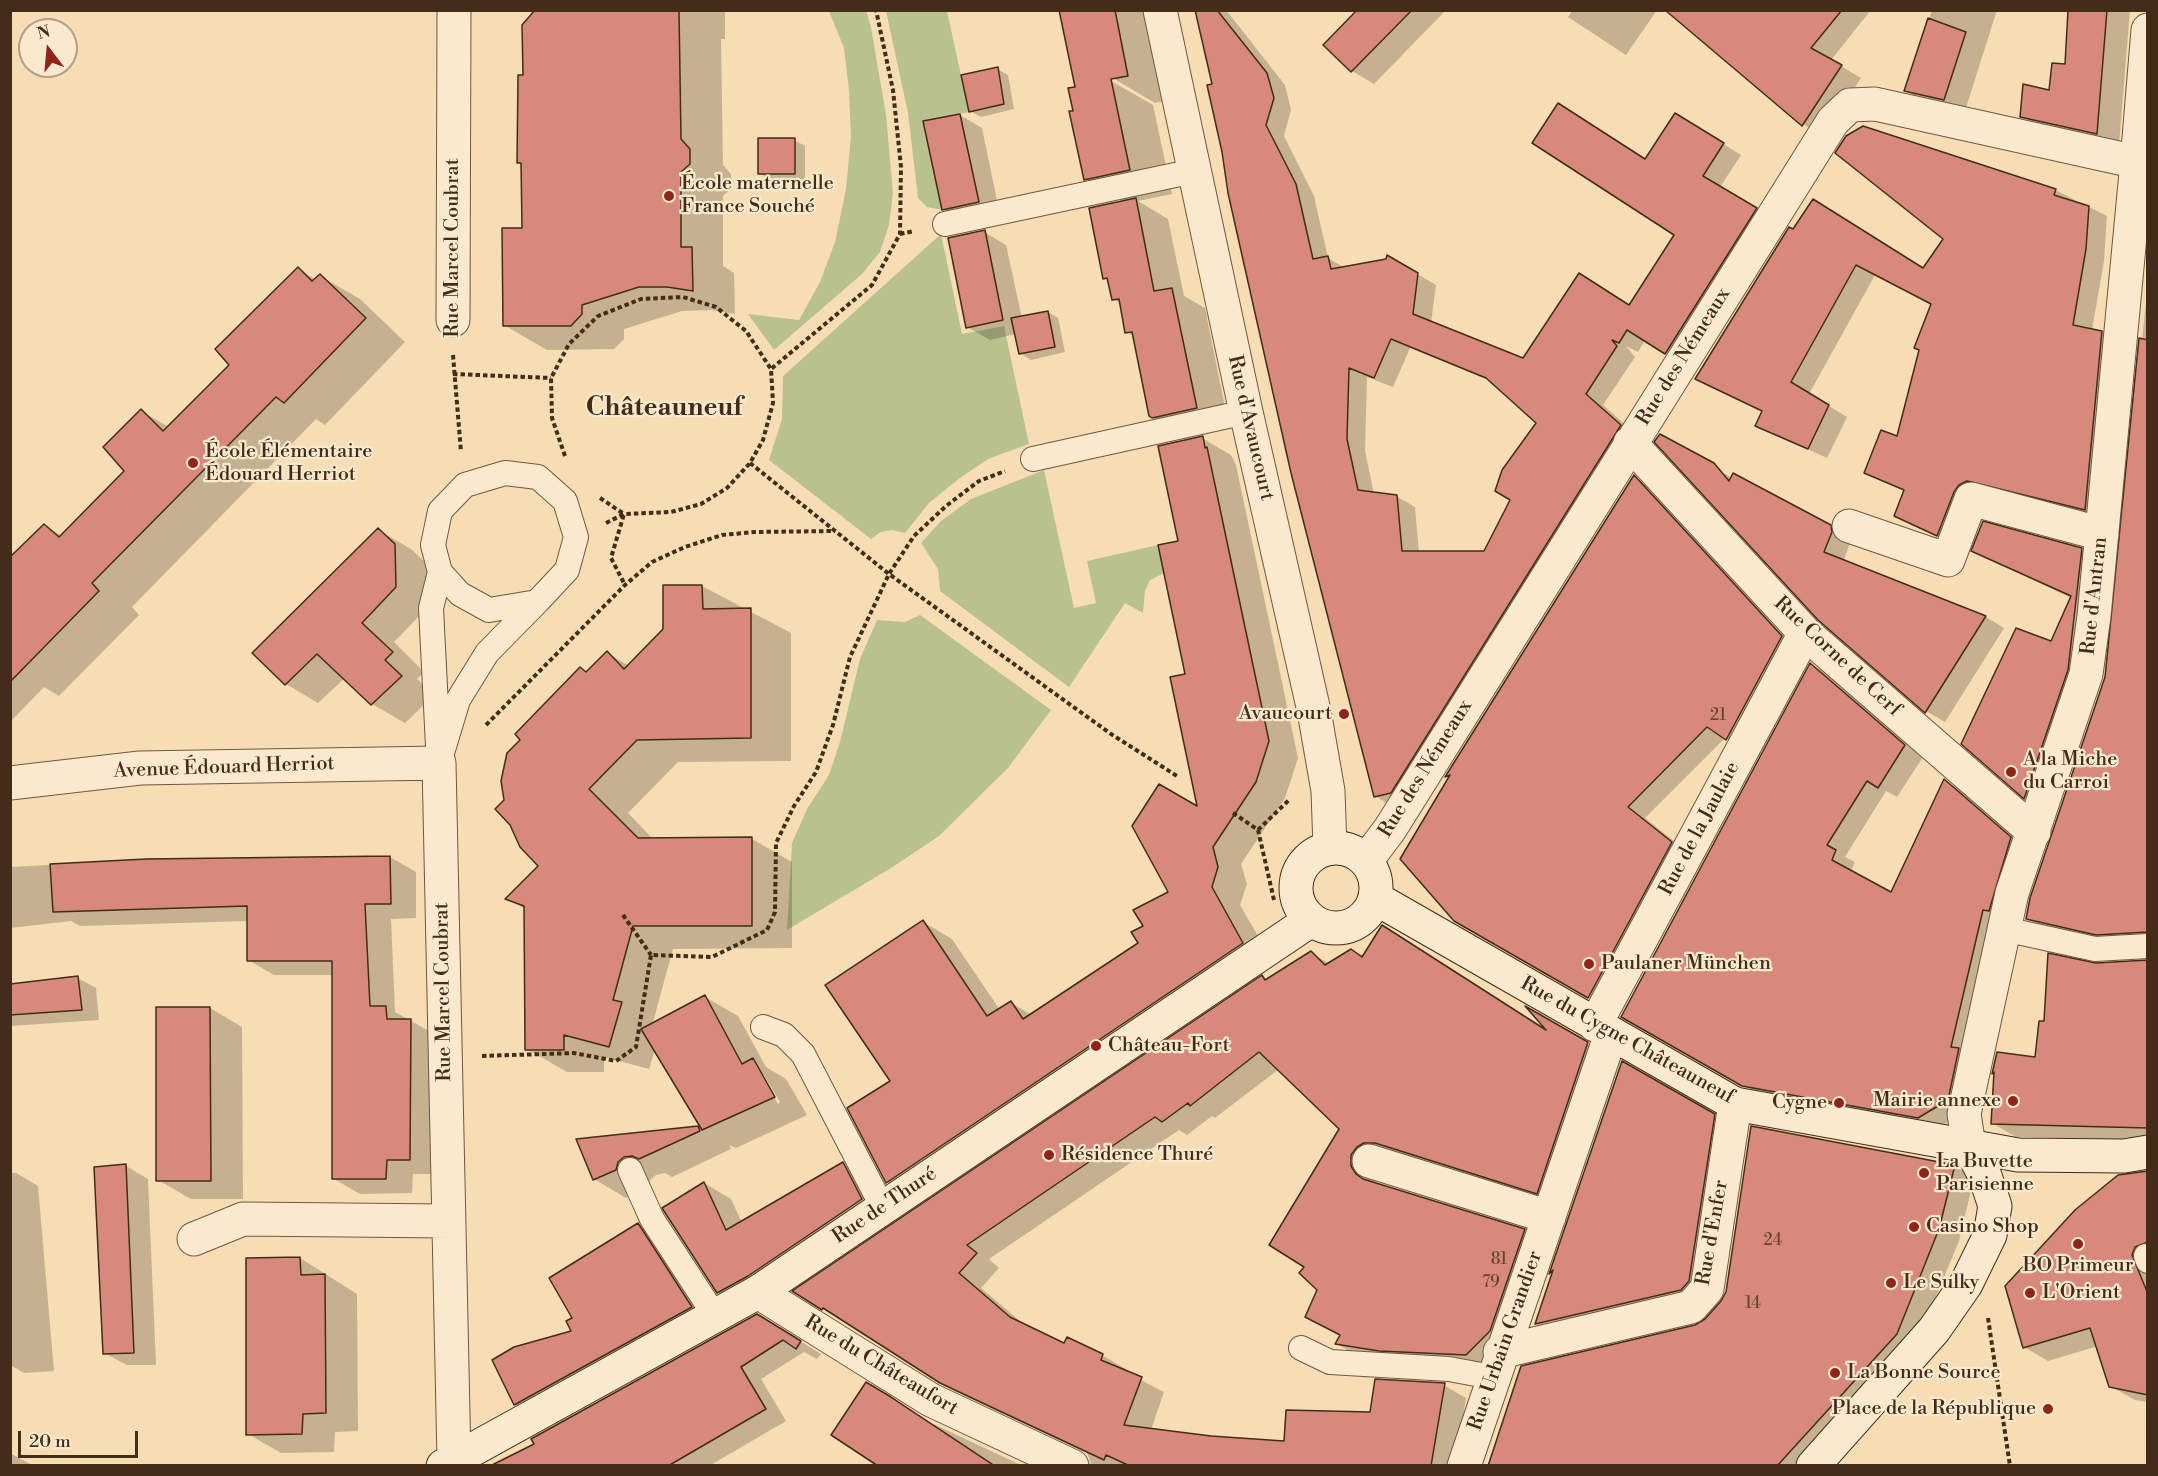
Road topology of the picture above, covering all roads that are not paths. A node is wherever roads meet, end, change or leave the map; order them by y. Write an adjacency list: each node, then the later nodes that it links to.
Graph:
1 (454, 10): 7 (street, Rue Marcel Coubrat)
2 (1160, 10): 5 (street, Rue d'Avaucourt)
3 (2148, 30): 4 (street, Rue d'Antran)
4 (2138, 162): 9 (street, Rue des Némeaux); 12 (street, Rue d'Antran)
5 (1194, 171): 6 (lane); 8 (street, Rue d'Avaucourt)
6 (945, 224)
7 (453, 320)
8 (1246, 412): 10 (lane); 19 (street, Rue d'Avaucourt)
9 (1630, 443): 15 (street, Rue Corne de Cerf); 20 (street, Rue des Némeaux)
10 (1033, 459)
11 (1849, 526): 12 (street)
12 (2102, 534): 18 (street, Rue d'Antran)
13 (440, 572): 14 (lane, Rue Marcel Coubrat); 14 (lane, Rue Marcel Coubrat); 16 (lane, Rue Marcel Coubrat)
14 (537, 602): 16 (lane, Rue Marcel Coubrat)
15 (1805, 633): 18 (street, Rue Corne de Cerf); 26 (street, Rue de la Jaulaie)
16 (439, 763): 17 (street, Avenue Édouard Herriot); 34 (street, Rue Marcel Coubrat)
17 (10, 783)
18 (2034, 832): 23 (street, Rue d'Antran)
19 (1330, 848): 20 (street); 22 (street)
20 (1366, 861): 21 (street)
21 (1375, 898): 22 (street); 26 (street, Rue du Cygne Châteauneuf)
22 (1300, 927): 32 (street, Rue de Thuré)
23 (2004, 929): 24 (lane); 28 (street, Rue d'Antran)
24 (2148, 945)
25 (763, 1027): 32 (lane)
26 (1603, 1029): 27 (street, Rue du Cygne Châteauneuf); 33 (street, Rue Urbain Grandier)
27 (1735, 1104): 28 (street, Rue du Cygne Châteauneuf); 39 (street, Rue d'Enfer)
28 (1969, 1146): 29 (street, Rue du Cygne Châteauneuf); 43 (street, Rue d'Antran)
29 (2148, 1152)
30 (1369, 1161): 33 (street)
31 (630, 1170): 37 (lane)
32 (883, 1208): 36 (street, Rue de Thuré)
33 (1549, 1218): 39 (street, Rue Urbain Grandier)
34 (448, 1221): 35 (street); 40 (street, Rue Marcel Coubrat)
35 (194, 1239)
36 (758, 1292): 37 (street, Rue de Thuré); 41 (street, Rue du Châteaufort)
37 (715, 1316): 40 (street, Rue de Thuré)
38 (1301, 1348): 39 (lane)
39 (1496, 1364): 42 (street, Rue Urbain Grandier)
40 (448, 1463)
41 (1072, 1466)
42 (1464, 1466)
43 (1813, 1466)

